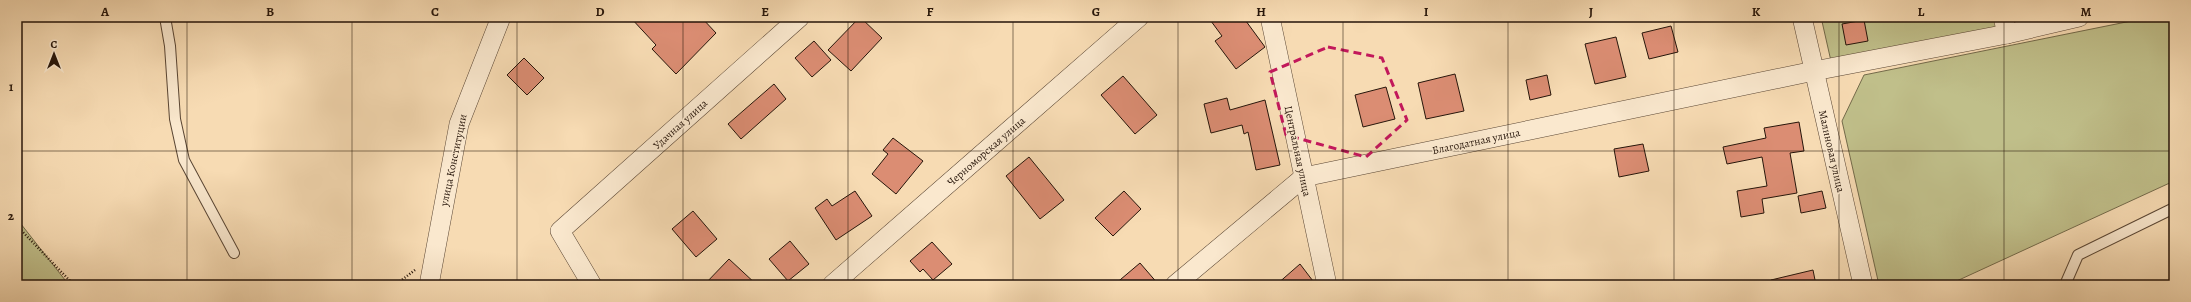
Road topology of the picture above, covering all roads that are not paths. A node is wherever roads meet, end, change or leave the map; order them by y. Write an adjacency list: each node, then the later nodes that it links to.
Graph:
1 (165, 17): 12 (lane)
2 (501, 17): 13 (street, улица Конституции)
3 (800, 17): 14 (street, Удачная улица)
4 (1139, 17): 15 (street, Черноморская улица)
5 (1270, 17): 10 (street, Центральная улица)
6 (1802, 17): 9 (street, Малиновая улица)
7 (2079, 17): 8 (street, Благодатная улица)
8 (2005, 26): 9 (street, Благодатная улица)
9 (1814, 71): 10 (street, Благодатная улица); 18 (street, Малиновая улица)
10 (1304, 177): 16 (street, Благодатная улица); 17 (street, Центральная улица)
11 (2174, 208): 19 (lane)
12 (234, 253)
13 (429, 285)
14 (592, 285)
15 (832, 285)
16 (1175, 285)
17 (1327, 285)
18 (1863, 285)
19 (2065, 285)

